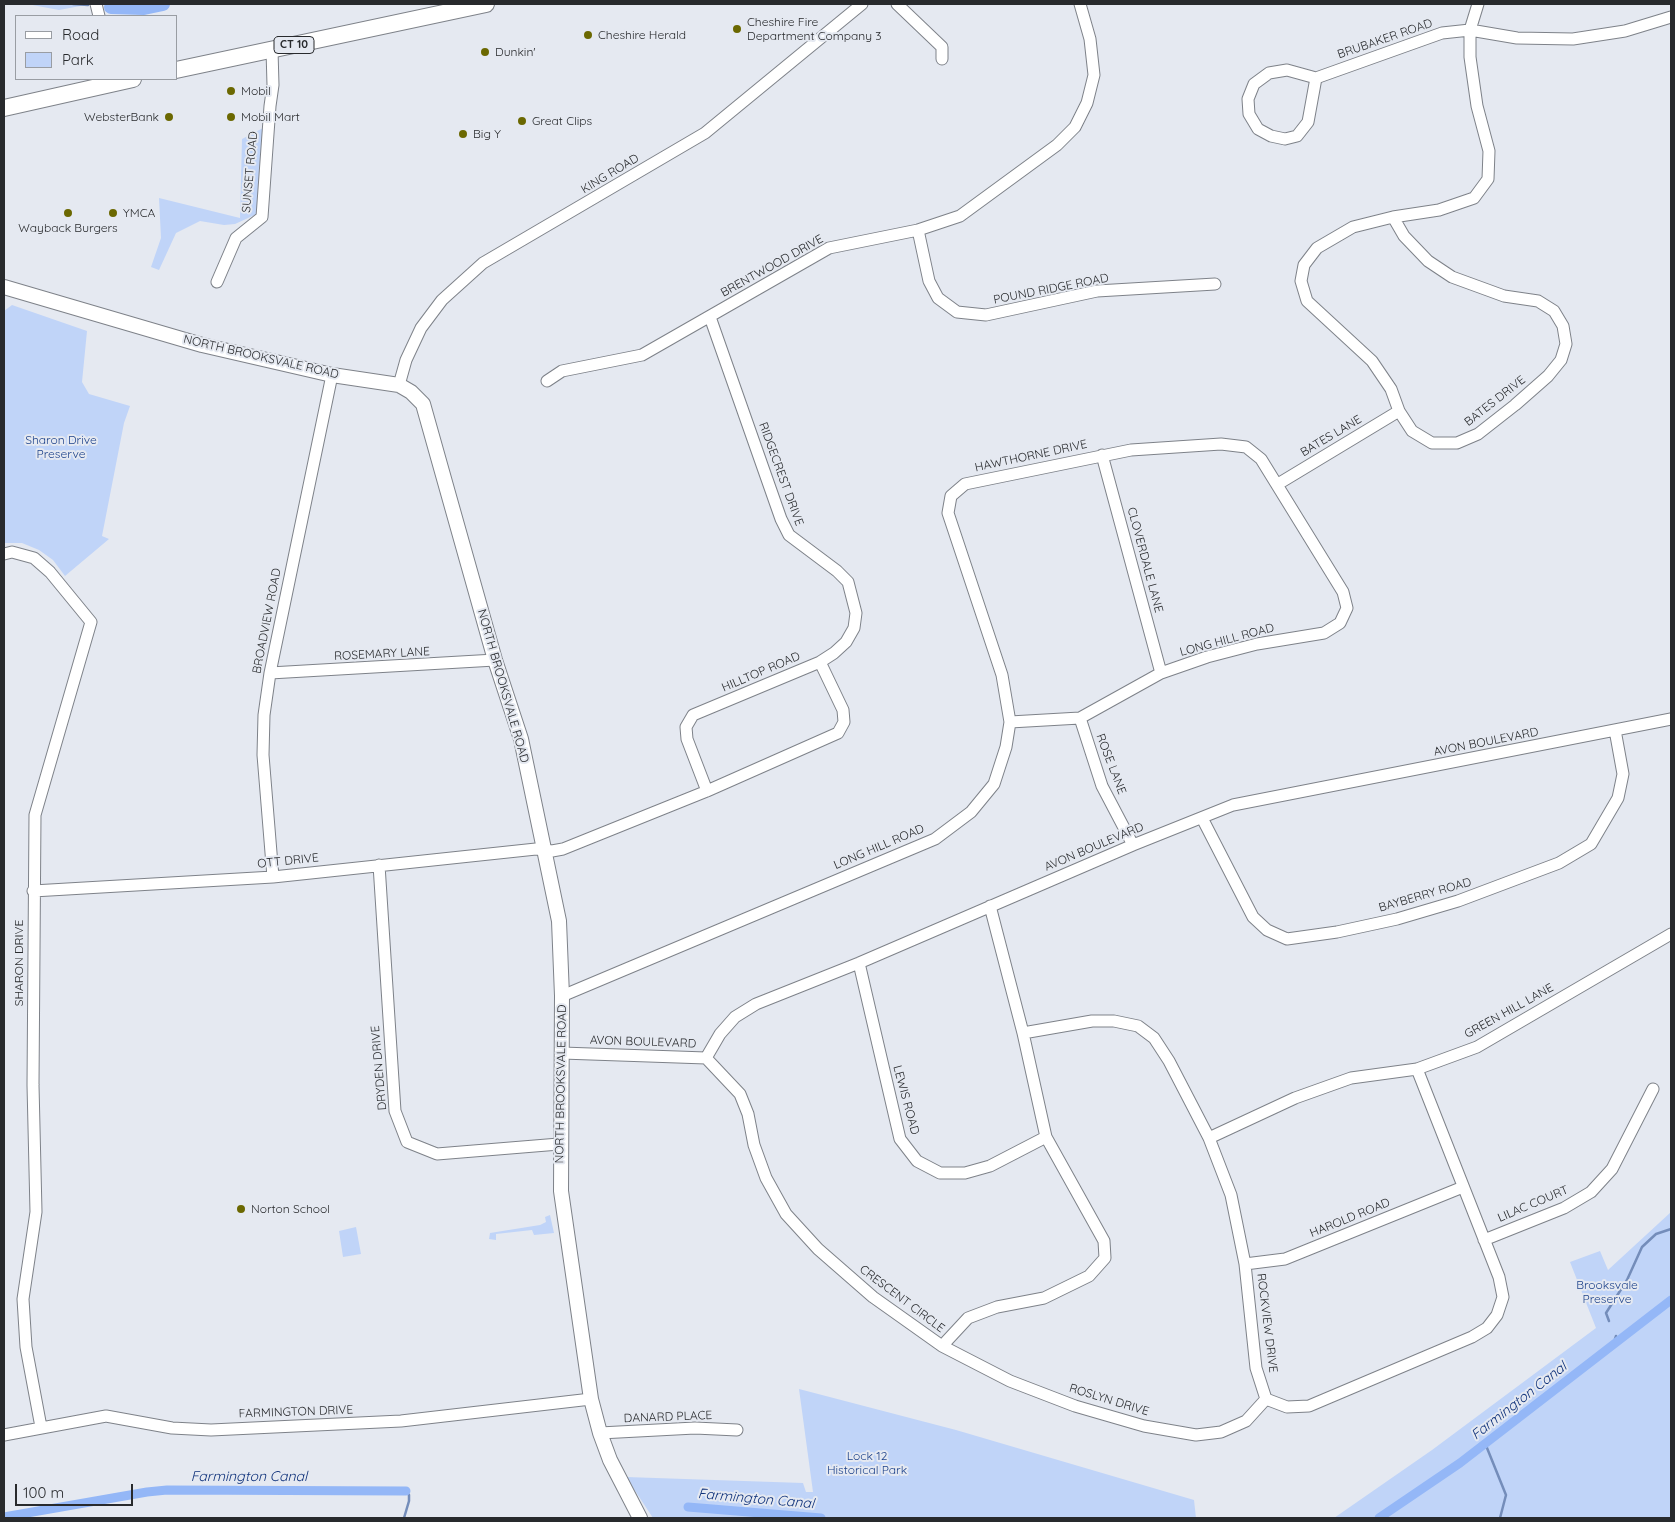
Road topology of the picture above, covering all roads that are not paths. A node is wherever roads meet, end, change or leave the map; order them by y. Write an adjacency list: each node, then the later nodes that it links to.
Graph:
1 (486, 4): 8 (highway, CT 10)
2 (862, 4): 22 (street, KING ROAD)
3 (897, 4): 9 (street)
4 (1080, 4): 15 (street, BRENTWOOD DRIVE)
5 (1478, 4): 7 (street, BATES DRIVE)
6 (1671, 17): 7 (street, BRUBAKER ROAD)
7 (1470, 30): 11 (street, BRUBAKER ROAD); 14 (street, BATES DRIVE)
8 (272, 50): 10 (highway, CT 10); 16 (street, SUNSET ROAD)
9 (942, 59)
10 (178, 70)
11 (1316, 78): 11 (street)
12 (113, 81): 13 (highway)
13 (4, 108)
14 (1393, 217): 23 (street, BATES DRIVE); 23 (street, BATES DRIVE)
15 (918, 230): 17 (street, POUND RIDGE ROAD); 19 (street, BRENTWOOD DRIVE)
16 (218, 282)
17 (1215, 284)
18 (4, 286): 20 (main road, NORTH BROOKSVALE ROAD)
19 (710, 317): 21 (street, BRENTWOOD DRIVE); 28 (street, RIDGECREST DRIVE)
20 (332, 375): 22 (main road, NORTH BROOKSVALE ROAD); 29 (street, BROADVIEW ROAD)
21 (547, 382)
22 (399, 385): 27 (main road, NORTH BROOKSVALE ROAD)
23 (1399, 411): 25 (street, BATES LANE)
24 (1102, 455): 25 (street, HAWTHORNE DRIVE); 30 (street, CLOVERDALE LANE); 33 (street, HAWTHORNE DRIVE)
25 (1278, 484): 30 (street, LONG HILL ROAD)
26 (4, 554): 41 (street, SHARON DRIVE)
27 (496, 660): 29 (street, ROSEMARY LANE); 38 (main road, NORTH BROOKSVALE ROAD)
28 (820, 662): 35 (street, HILLTOP ROAD); 35 (street, HILLTOP ROAD)
29 (270, 673): 40 (street, BROADVIEW ROAD)
30 (1162, 673): 31 (street, LONG HILL ROAD)
31 (1080, 718): 33 (street, LONG HILL ROAD); 37 (street, ROSE LANE)
32 (1671, 719): 34 (street, AVON BOULEVARD)
33 (1010, 722): 45 (street, LONG HILL ROAD)
34 (1614, 730): 36 (street, AVON BOULEVARD); 36 (street, BAYBERRY ROAD)
35 (707, 791): 38 (street, HILLTOP ROAD)
36 (1202, 818): 37 (street, AVON BOULEVARD)
37 (1133, 845): 42 (street, AVON BOULEVARD)
38 (545, 850): 39 (street, OTT DRIVE); 45 (main road, NORTH BROOKSVALE ROAD)
39 (379, 865): 40 (street, OTT DRIVE); 53 (street, DRYDEN DRIVE)
40 (274, 877): 41 (street, OTT DRIVE)
41 (33, 891): 60 (street, SHARON DRIVE)
42 (990, 906): 44 (street, AVON BOULEVARD); 46 (street, CRESCENT CIRCLE)
43 (1671, 934): 49 (street, GREEN HILL LANE)
44 (859, 963): 48 (street, AVON BOULEVARD); 51 (street, LEWIS ROAD)
45 (562, 996): 47 (main road, NORTH BROOKSVALE ROAD)
46 (1024, 1033): 51 (street, CRESCENT CIRCLE); 52 (street, ROCKVIEW DRIVE)
47 (562, 1052): 48 (street, AVON BOULEVARD); 53 (main road, NORTH BROOKSVALE ROAD)
48 (706, 1058): 57 (street, CRESCENT CIRCLE)
49 (1417, 1069): 52 (street, GREEN HILL LANE); 54 (street)
50 (1652, 1089): 55 (street, LILAC COURT)
51 (1046, 1137): 57 (street, CRESCENT CIRCLE)
52 (1209, 1138): 56 (street, ROCKVIEW DRIVE)
53 (559, 1144): 58 (main road, NORTH BROOKSVALE ROAD)
54 (1463, 1187): 55 (street); 56 (street, HAROLD ROAD)
55 (1484, 1240): 59 (street)
56 (1246, 1264): 59 (street, ROCKVIEW DRIVE)
57 (942, 1346): 59 (street, ROSLYN DRIVE)
58 (591, 1398): 60 (street, FARMINGTON DRIVE); 62 (main road, NORTH BROOKSVALE ROAD)
59 (1266, 1399)
60 (41, 1427): 63 (street, FARMINGTON DRIVE)
61 (737, 1430): 62 (street, DANARD PLACE)
62 (600, 1433): 64 (main road, NORTH BROOKSVALE ROAD)
63 (4, 1436)
64 (640, 1518)

